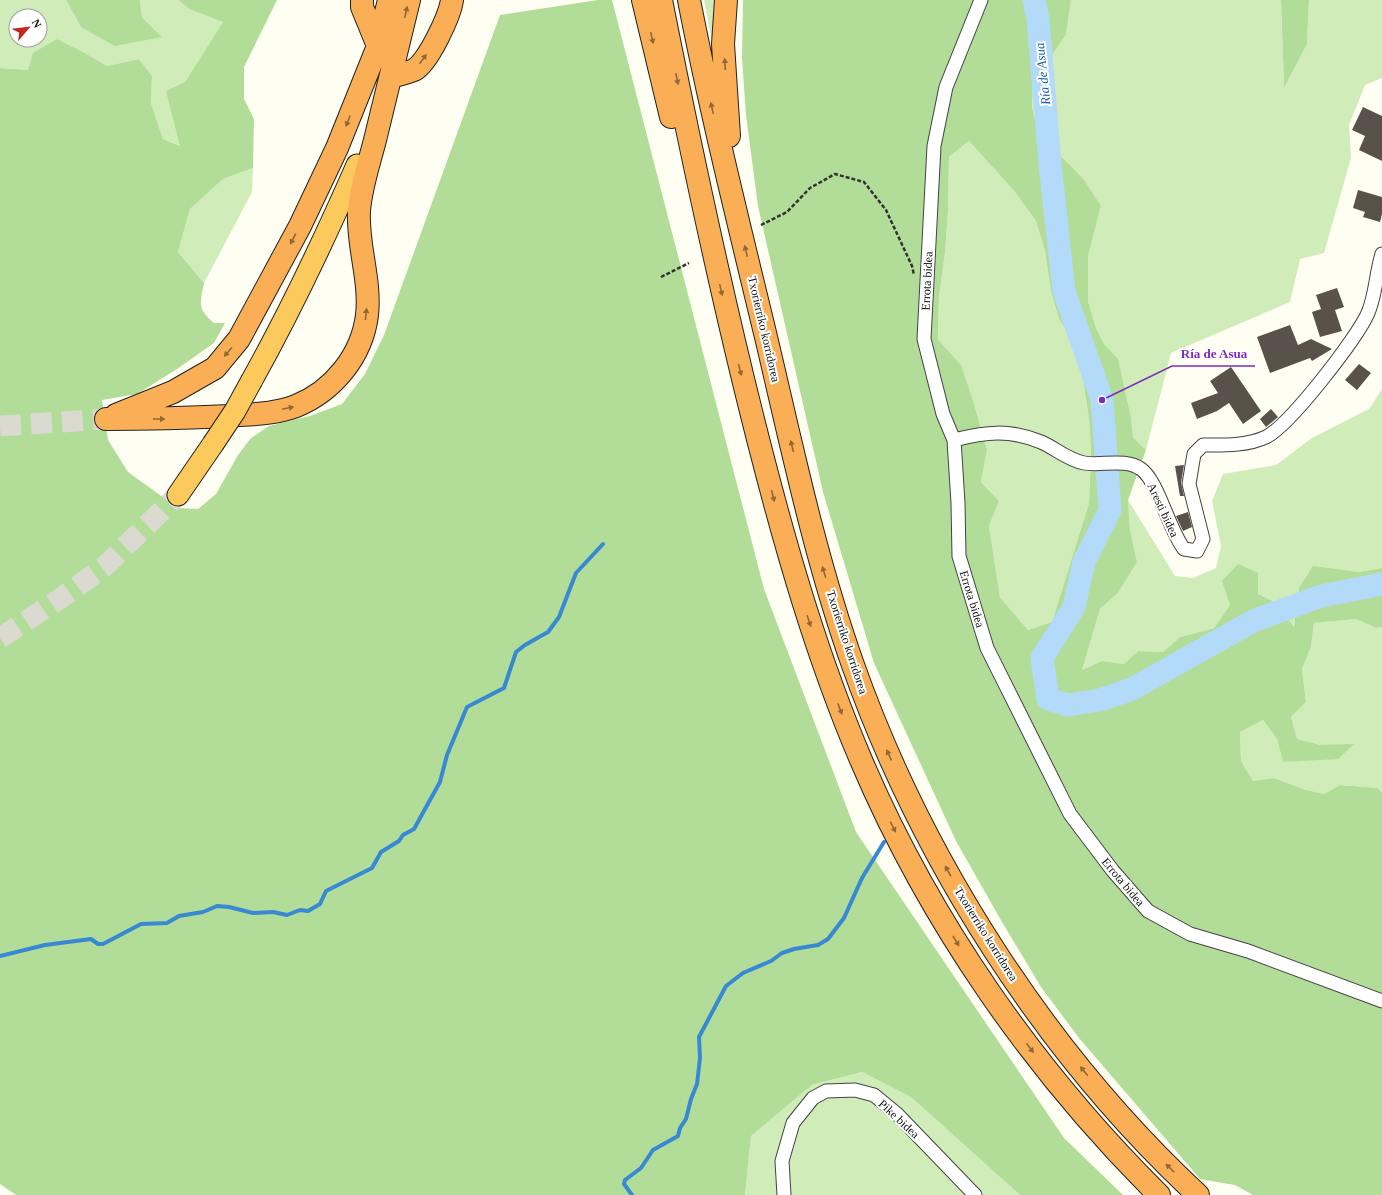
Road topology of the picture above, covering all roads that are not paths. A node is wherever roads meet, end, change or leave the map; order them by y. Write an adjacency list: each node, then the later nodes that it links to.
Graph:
1 (362, 0): 10 (highway)
2 (389, 0): 10 (highway)
3 (409, 0): 11 (highway, one-way to 3)
4 (452, 0): 11 (highway, one-way to 4)
5 (643, 0): 14 (highway, one-way to 14)
6 (661, 0): 14 (highway, one-way to 14)
7 (688, 0): 13 (highway, Txorierriko korridorea, one-way to 7)
8 (726, 0): 13 (highway, one-way to 8)
9 (982, 0): 16 (street, Errota bidea)
10 (378, 46): 11 (highway, one-way to 11); 12 (highway)
11 (391, 77): 12 (highway)
12 (357, 165): 17 (highway, bridge)
13 (727, 173): 22 (highway, Txorierriko korridorea, one-way to 13)
14 (703, 211): 21 (highway, one-way to 21)
15 (1382, 254): 16 (street, Aresti bidea)
16 (954, 440): 18 (street, Errota bidea)
17 (178, 494)
18 (1382, 1001)
19 (784, 1195): 20 (street, Pike bidea)
20 (975, 1195)
21 (1159, 1195)
22 (1198, 1195)

